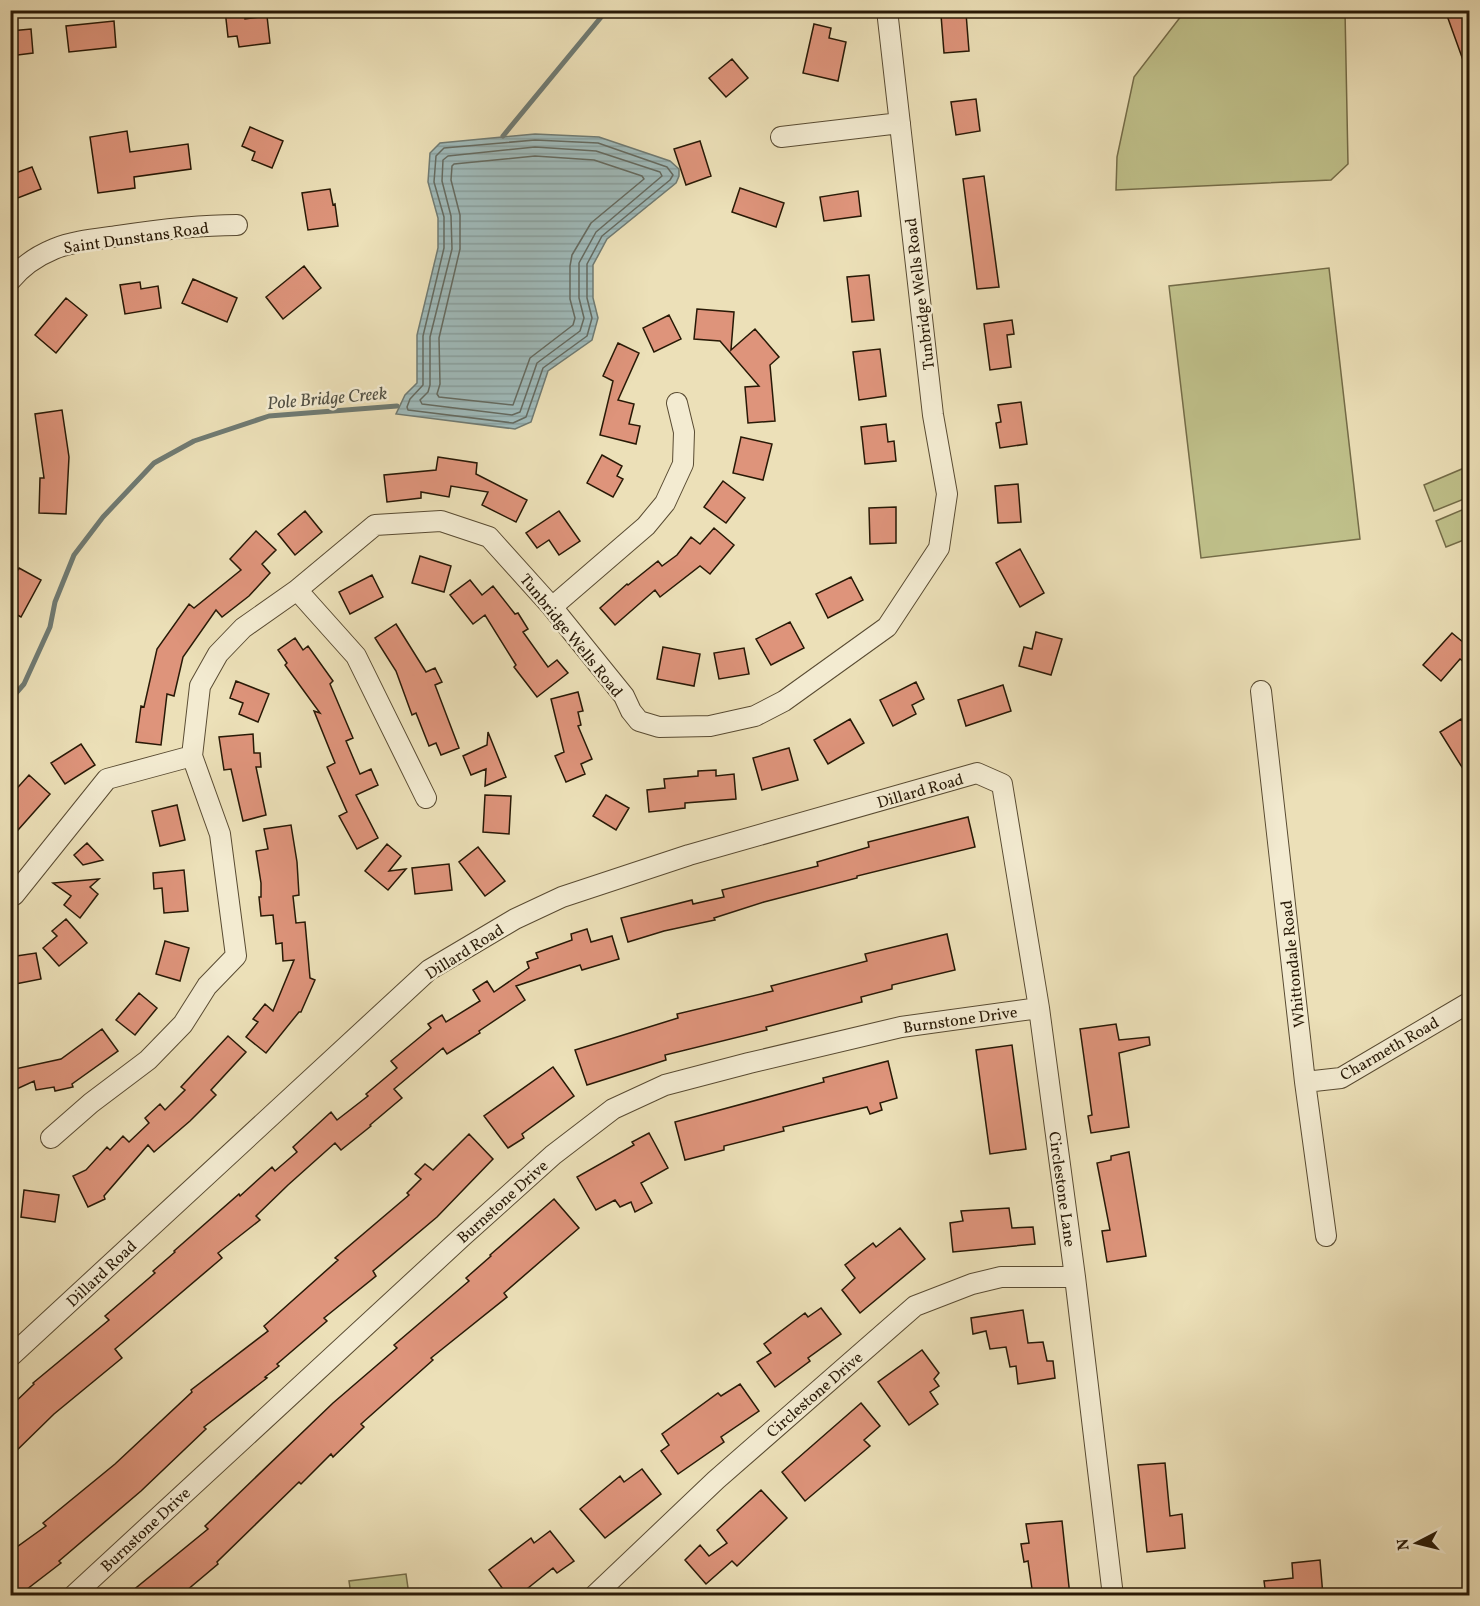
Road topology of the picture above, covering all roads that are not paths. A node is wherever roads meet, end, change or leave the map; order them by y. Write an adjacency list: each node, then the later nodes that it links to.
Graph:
1 (887, 10): 2 (street, Tunbridge Wells Road)
2 (900, 123): 3 (street); 8 (street, Tunbridge Wells Road)
3 (781, 137)
4 (237, 225): 5 (street, Saint Dunstans Road)
5 (10, 281)
6 (677, 403): 8 (street)
7 (297, 590): 8 (street, Tunbridge Wells Road); 10 (street, Tunbridge Wells Road); 12 (street)
8 (552, 607)
9 (1261, 691): 16 (street, Whittondale Road)
10 (192, 756): 13 (street); 17 (street, Tunbridge Wells Road)
11 (1002, 784): 15 (street, Circlestone Lane); 20 (street, Dillard Road)
12 (426, 798)
13 (14, 895)
14 (1470, 1002): 16 (street, Charmeth Road)
15 (1039, 1008): 19 (street, Circlestone Lane); 21 (street, Burnstone Drive)
16 (1305, 1082): 18 (street, Whittondale Road)
17 (51, 1138)
18 (1326, 1236)
19 (1075, 1277): 22 (street, Circlestone Drive); 23 (street, Circlestone Lane)
20 (10, 1357)
21 (73, 1596)
22 (594, 1596)
23 (1113, 1596)

